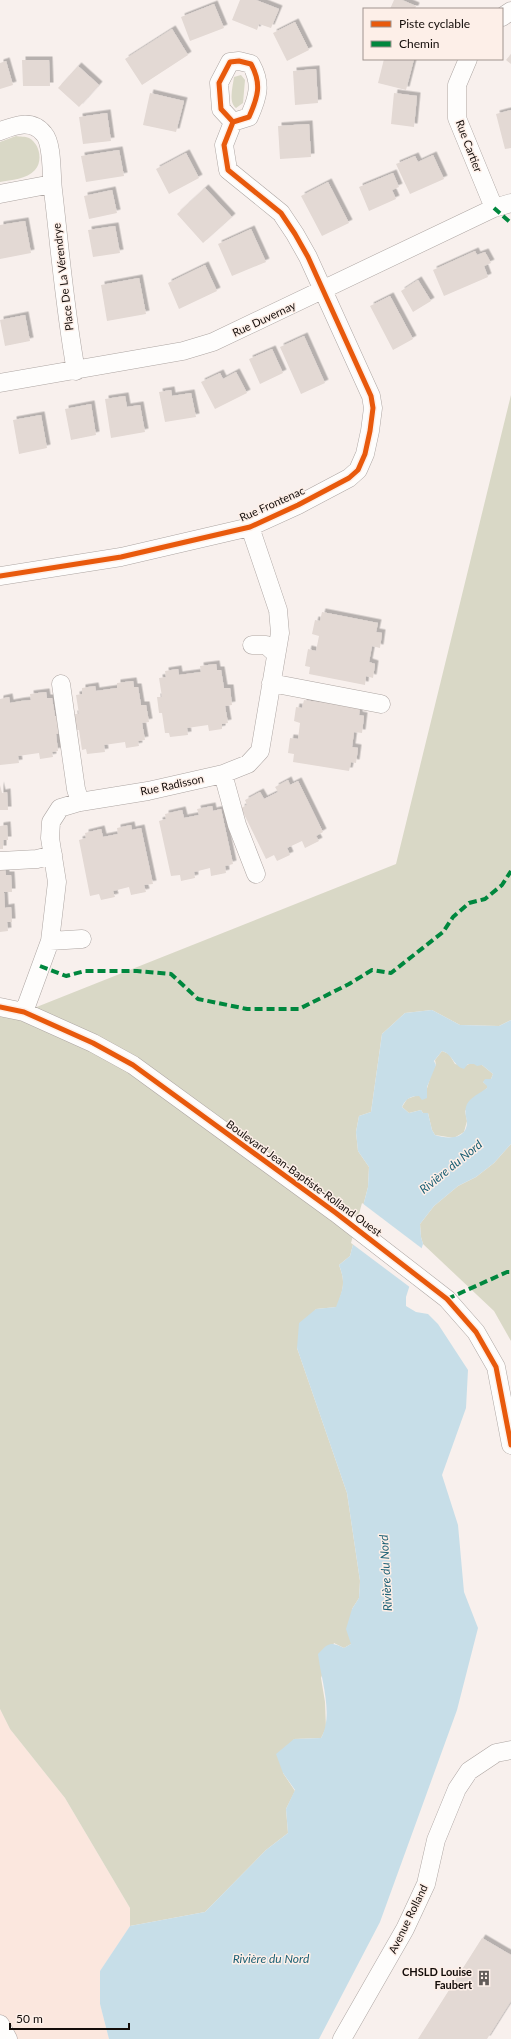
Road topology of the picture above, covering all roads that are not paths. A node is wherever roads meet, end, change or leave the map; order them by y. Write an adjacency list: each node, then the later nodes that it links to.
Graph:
1 (468, 60): 6 (street, Rue Cartier)
2 (233, 122): 7 (street, Rue Frontenac)
3 (0, 131): 4 (street, Place De La Vérendrye)
4 (52, 184): 5 (street); 8 (street, Place De La Vérendrye)
5 (0, 194)
6 (503, 205): 7 (street, Rue Duvernay)
7 (322, 291): 8 (street, Rue Duvernay); 10 (street, Rue Frontenac)
8 (76, 371): 9 (street, Rue Duvernay)
9 (0, 383)
10 (250, 527): 11 (street, Rue Frontenac); 13 (street, Rue Radisson)
11 (0, 576)
12 (252, 645): 13 (street)
13 (276, 654): 14 (street, Rue Radisson)
14 (271, 683): 16 (street); 17 (street, Rue Radisson)
15 (61, 684): 18 (street)
16 (381, 704)
17 (224, 774): 18 (street, Rue Radisson); 21 (street)
18 (80, 802): 19 (street, Rue Radisson)
19 (53, 855): 20 (street); 23 (street, Rue Radisson)
20 (0, 862)
21 (256, 874)
22 (82, 939): 23 (street)
23 (50, 941): 25 (street, Rue Radisson)
24 (0, 1007): 25 (street, Boulevard Jean-Baptiste-Rolland Ouest)
25 (24, 1012): 26 (street, Boulevard Jean-Baptiste-Rolland Ouest)
26 (511, 1445)
27 (511, 1750): 30 (street, Avenue Rolland)
28 (0, 2024): 29 (street)
29 (8, 2039)
30 (342, 2039)

